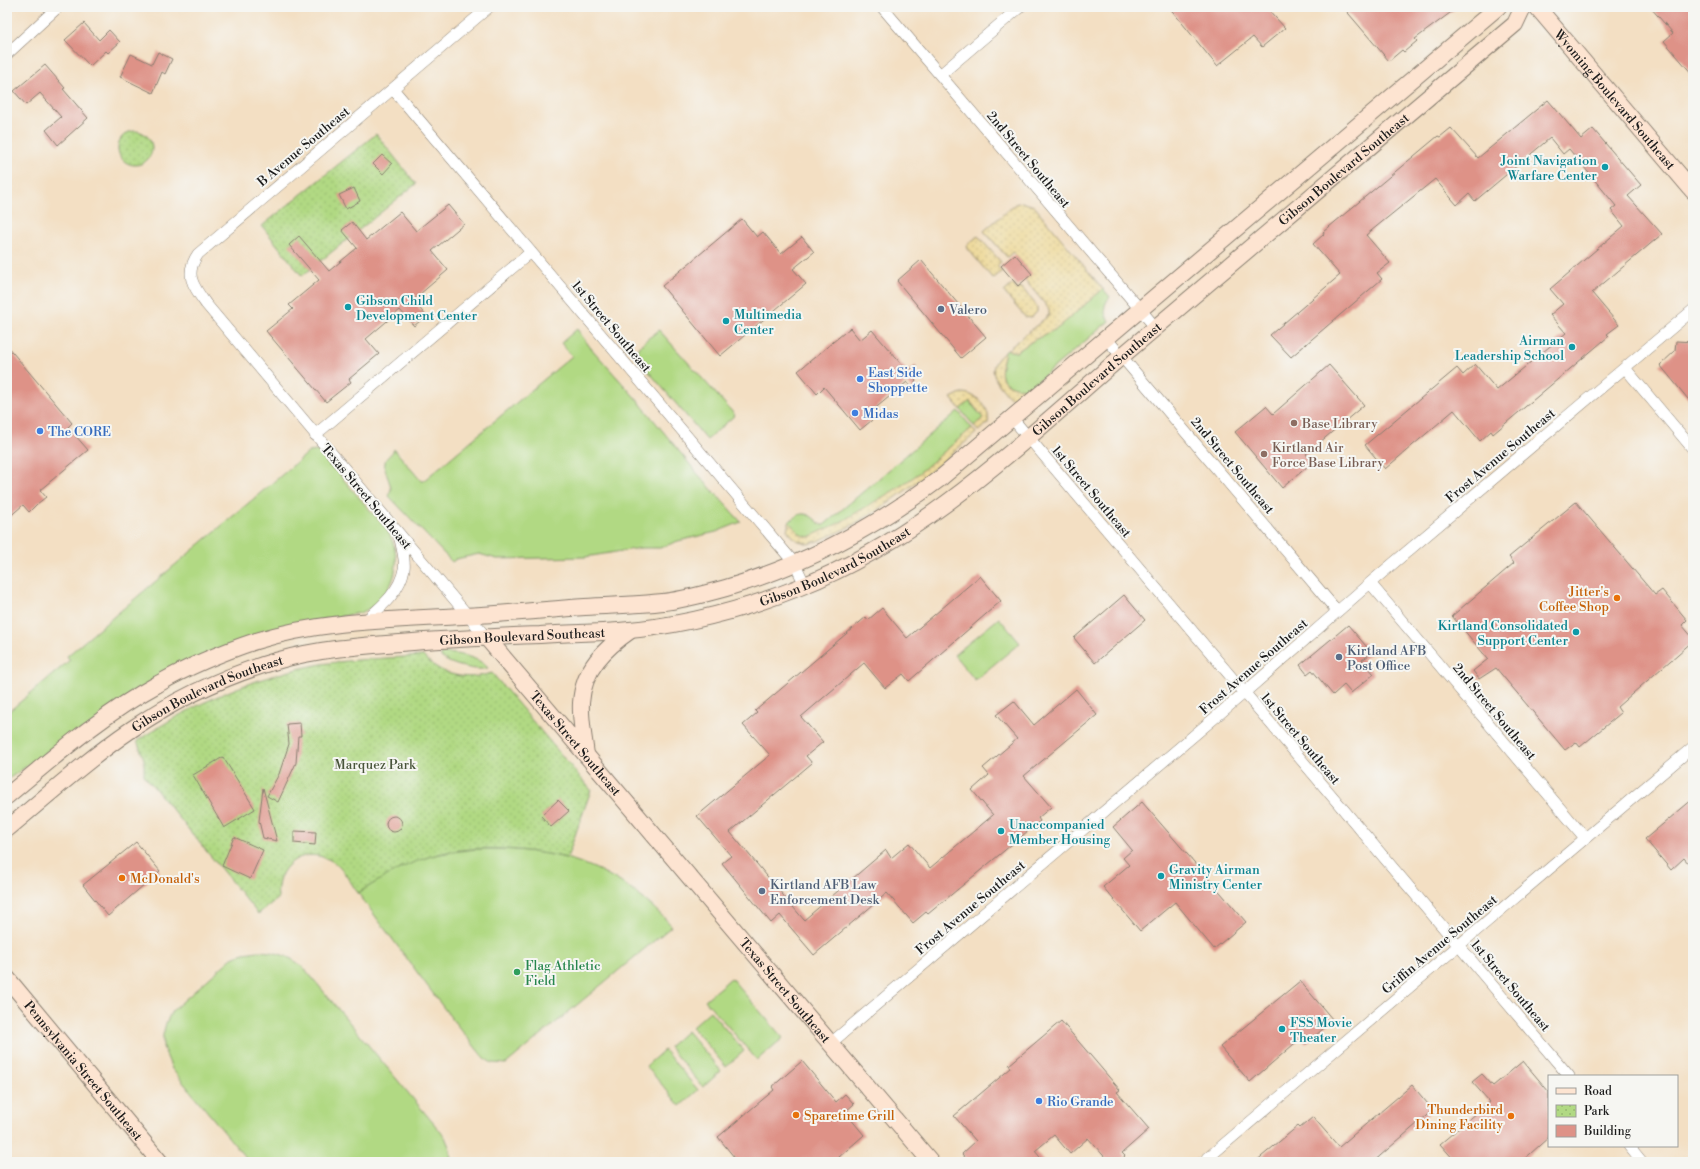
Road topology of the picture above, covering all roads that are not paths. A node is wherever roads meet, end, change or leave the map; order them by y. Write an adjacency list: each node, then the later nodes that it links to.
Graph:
1 (58, 7): 8 (street)
2 (489, 7): 10 (street, B Avenue Southeast)
3 (882, 7): 9 (street, 2nd Street Southeast)
4 (1020, 7): 9 (street)
5 (1498, 7): 13 (main road, Gibson Boulevard Southeast)
6 (1523, 7): 16 (main road, Gibson Boulevard Southeast)
7 (1537, 7): 11 (main road, Wyoming Boulevard Southeast)
8 (7, 54)
9 (940, 75): 13 (street, 2nd Street Southeast)
10 (393, 89): 12 (street, 1st Street Southeast); 15 (street, B Avenue Southeast)
11 (1693, 191)
12 (531, 252): 21 (street); 25 (street, 1st Street Southeast)
13 (1140, 310): 16 (street, 2nd Street Southeast); 17 (main road, Gibson Boulevard Southeast)
14 (1693, 310): 19 (street, Frost Avenue Southeast)
15 (222, 324): 21 (street, Texas Street Southeast)
16 (1156, 328): 18 (main road, Gibson Boulevard Southeast)
17 (1106, 338): 18 (street, 2nd Street Southeast); 20 (main road, Gibson Boulevard Southeast)
18 (1122, 356): 22 (main road, Gibson Boulevard Southeast); 28 (street, 2nd Street Southeast)
19 (1625, 368): 23 (street); 26 (street, Frost Avenue Southeast)
20 (1012, 418): 22 (street, 1st Street Southeast); 25 (main road, Gibson Boulevard Southeast)
21 (315, 435): 24 (street, Texas Street Southeast)
22 (1028, 437): 27 (main road, Gibson Boulevard Southeast); 33 (street, 1st Street Southeast)
23 (1693, 449)
24 (399, 535): 29 (street, Texas Street Southeast); 30 (street)
25 (795, 564): 27 (street, 1st Street Southeast); 29 (main road, Gibson Boulevard Southeast)
26 (1370, 583): 28 (street, Frost Avenue Southeast); 38 (street, 2nd Street Southeast)
27 (805, 585): 31 (main road, Gibson Boulevard Southeast)
28 (1337, 611): 33 (street, Frost Avenue Southeast)
29 (468, 616): 30 (main road, Gibson Boulevard Southeast); 32 (street, Texas Street Southeast)
30 (364, 622): 36 (main road, Gibson Boulevard Southeast)
31 (632, 630): 32 (main road, Gibson Boulevard Southeast); 35 (main road)
32 (486, 637): 35 (main road, Texas Street Southeast); 37 (main road, Gibson Boulevard Southeast)
33 (1244, 693): 39 (street, 1st Street Southeast); 41 (street, Frost Avenue Southeast)
34 (1693, 747): 38 (street, Griffin Avenue Southeast)
35 (586, 755): 41 (main road, Texas Street Southeast)
36 (7, 796)
37 (7, 829)
38 (1585, 838): 39 (street, Griffin Avenue Southeast)
39 (1459, 945): 42 (street, 1st Street Southeast); 46 (street, Griffin Avenue Southeast)
40 (10, 983): 44 (main road, Pennsylvania Street Southeast)
41 (831, 1043): 45 (main road, Texas Street Southeast)
42 (1568, 1075)
43 (1630, 1147): 47 (street)
44 (160, 1162)
45 (931, 1162)
46 (1203, 1162)
47 (1642, 1162)

